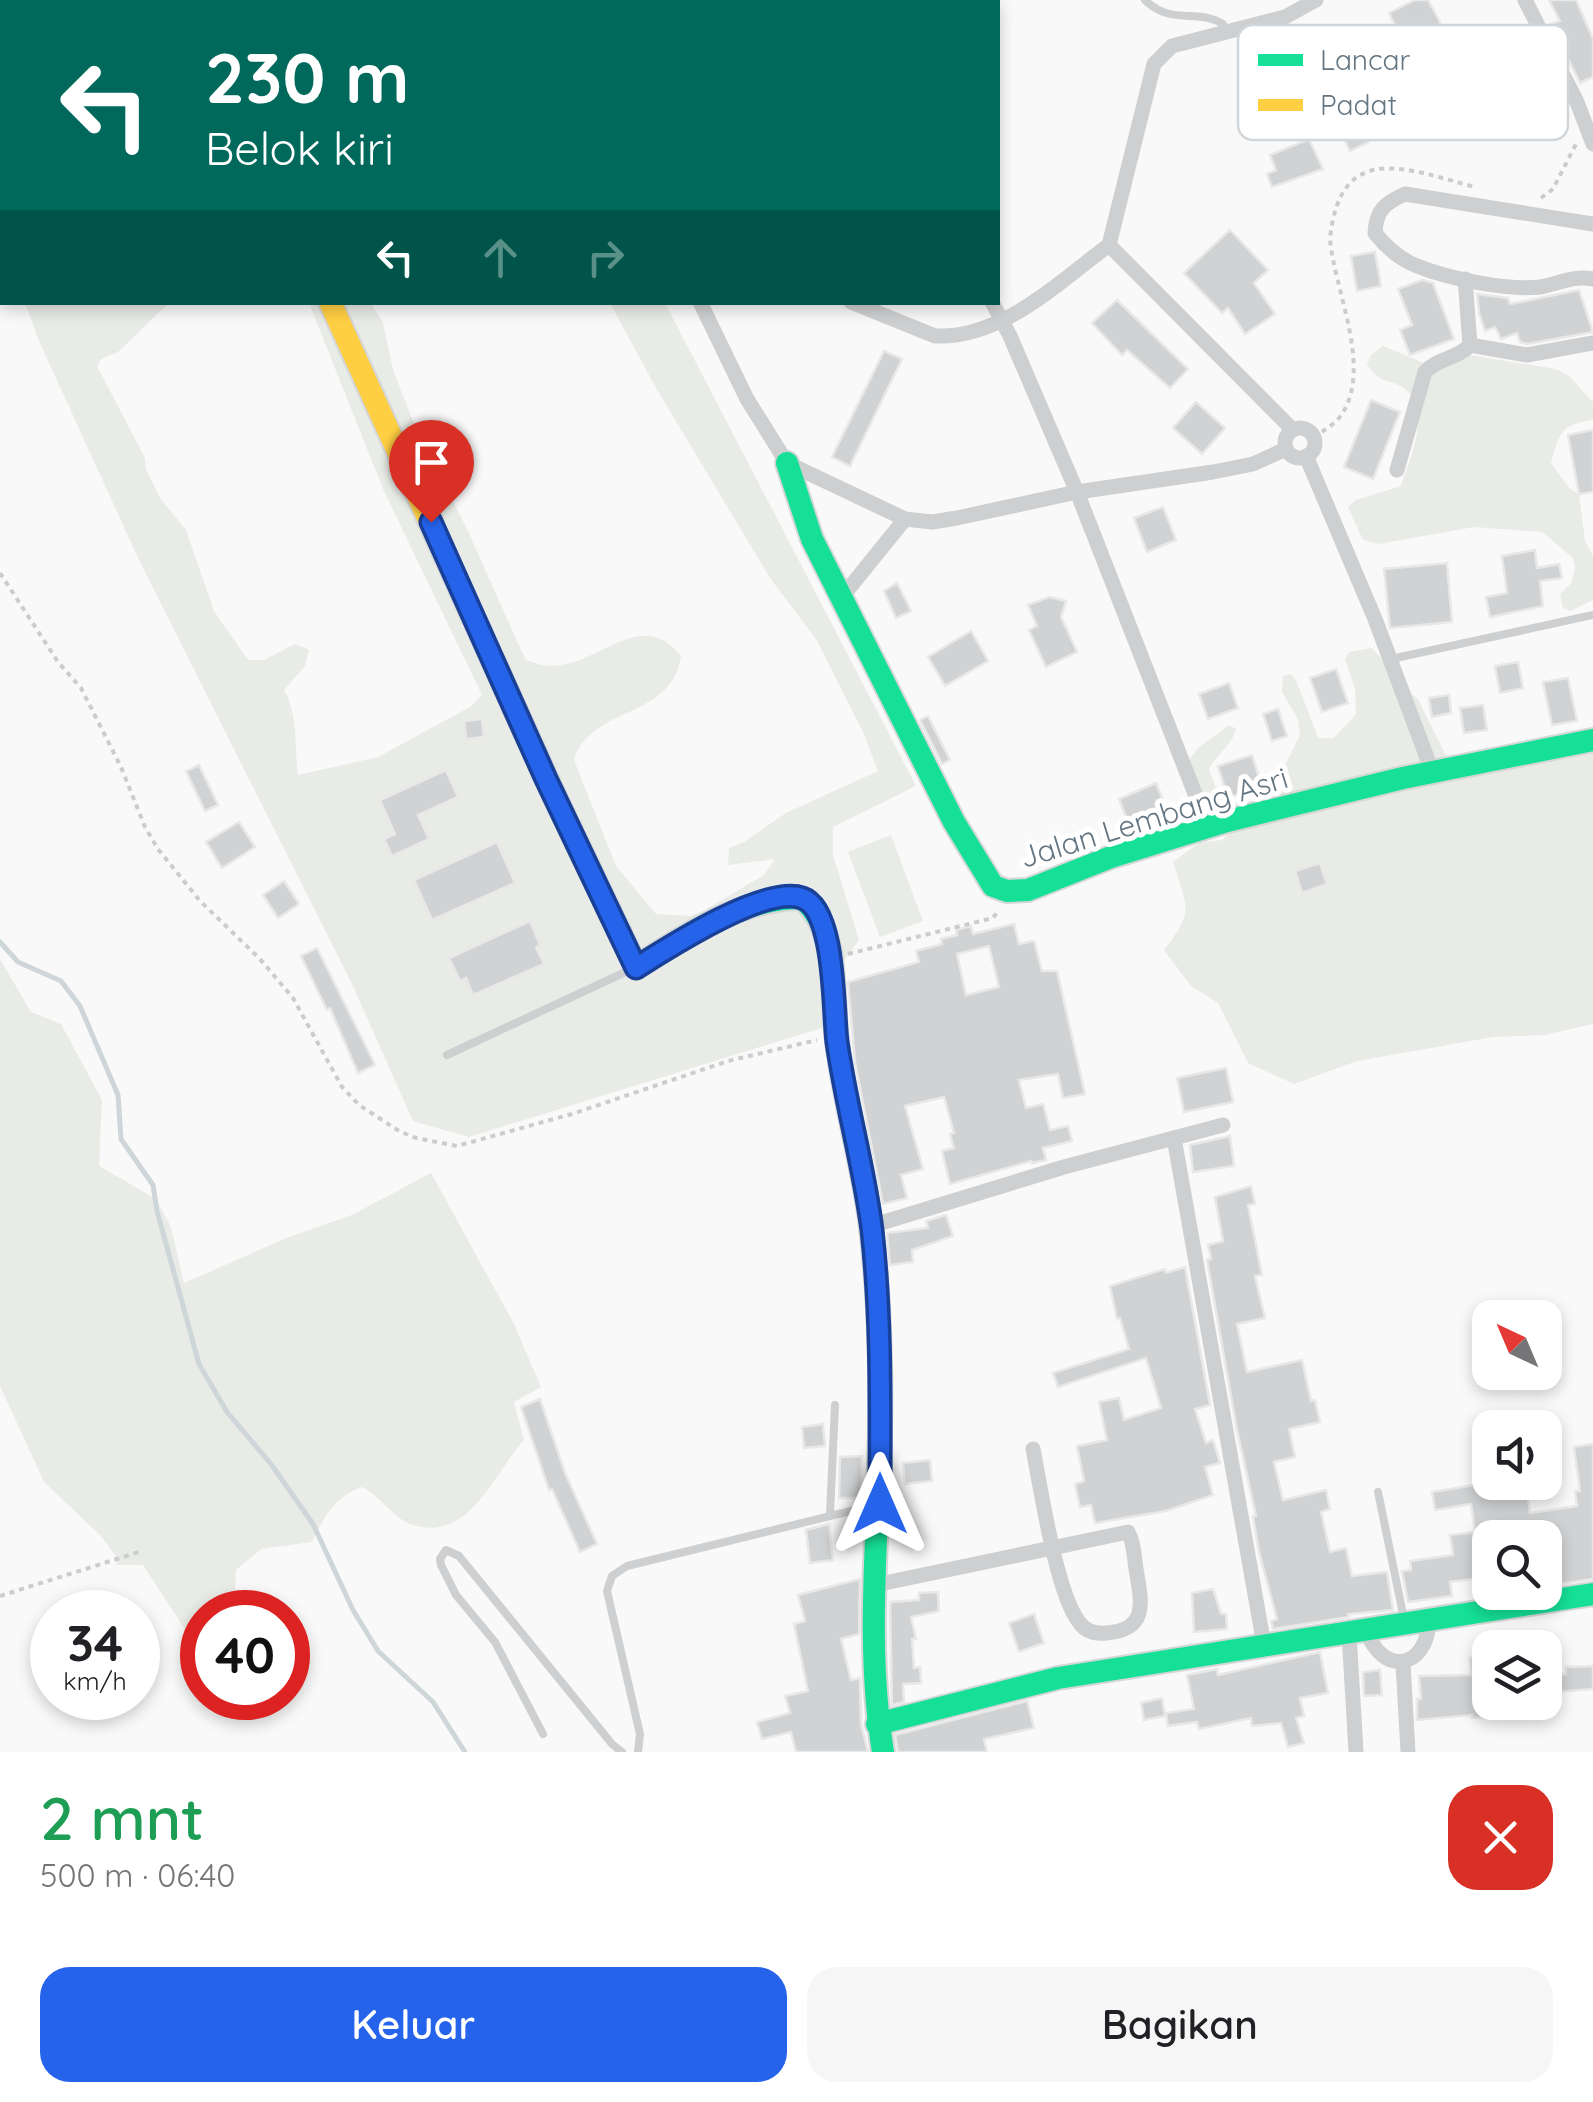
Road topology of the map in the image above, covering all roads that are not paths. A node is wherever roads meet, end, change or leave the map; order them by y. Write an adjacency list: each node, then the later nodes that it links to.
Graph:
1 (1145, 0): 7 (lane)
2 (1316, 0): 4 (street)
3 (1526, 0): 5 (street)
4 (1258, 25)
5 (1538, 25)
6 (1238, 31): 7 (street)
7 (1227, 34): 11 (street)
8 (1568, 84): 9 (street)
9 (1593, 144)
10 (1593, 224): 12 (street)
11 (1109, 245): 18 (street); 21 (street)
12 (1465, 279): 13 (street); 20 (street)
13 (1593, 279)
14 (331, 305): 34 (street)
15 (701, 305): 24 (street)
16 (858, 305): 18 (street)
17 (994, 305): 18 (street)
18 (1002, 322): 26 (street)
19 (1593, 343): 20 (street)
20 (1470, 345): 25 (street)
21 (1292, 430): 22 (street); 23 (street)
22 (1286, 449): 23 (street); 26 (street)
23 (1306, 456): 30 (street)
24 (787, 463): 27 (street); 28 (street, Jalan Lembang Asri)
25 (1397, 470)
26 (1077, 492): 27 (street); 33 (street)
27 (905, 519): 28 (street)
28 (842, 597): 33 (street, Jalan Lembang Asri)
29 (1593, 615): 30 (lane)
30 (1391, 659): 32 (street)
31 (1593, 740): 32 (street, Jalan Lembang Asri)
32 (1432, 772): 33 (street, Jalan Lembang Asri)
33 (1208, 826)
34 (636, 968): 35 (lane); 38 (street)
35 (446, 1055)
36 (1223, 1125): 37 (street)
37 (1174, 1138): 38 (street); 49 (street)
38 (871, 1226): 42 (street)
39 (835, 1405): 43 (lane)
40 (1033, 1449): 44 (street)
41 (1378, 1492): 47 (lane)
42 (880, 1504): 43 (lane); 45 (street)
43 (830, 1514): 54 (lane)
44 (1053, 1545): 44 (street); 45 (street)
45 (875, 1584): 51 (street)
46 (1593, 1594): 47 (street)
47 (1417, 1621): 48 (street); 50 (street)
48 (1358, 1632): 49 (street); 50 (street); 56 (street)
49 (1264, 1645): 51 (street)
50 (1402, 1663): 57 (street)
51 (877, 1724): 55 (street)
52 (543, 1734): 53 (lane)
53 (622, 1752)
54 (638, 1752)
55 (882, 1752)
56 (1356, 1752)
57 (1408, 1752)

